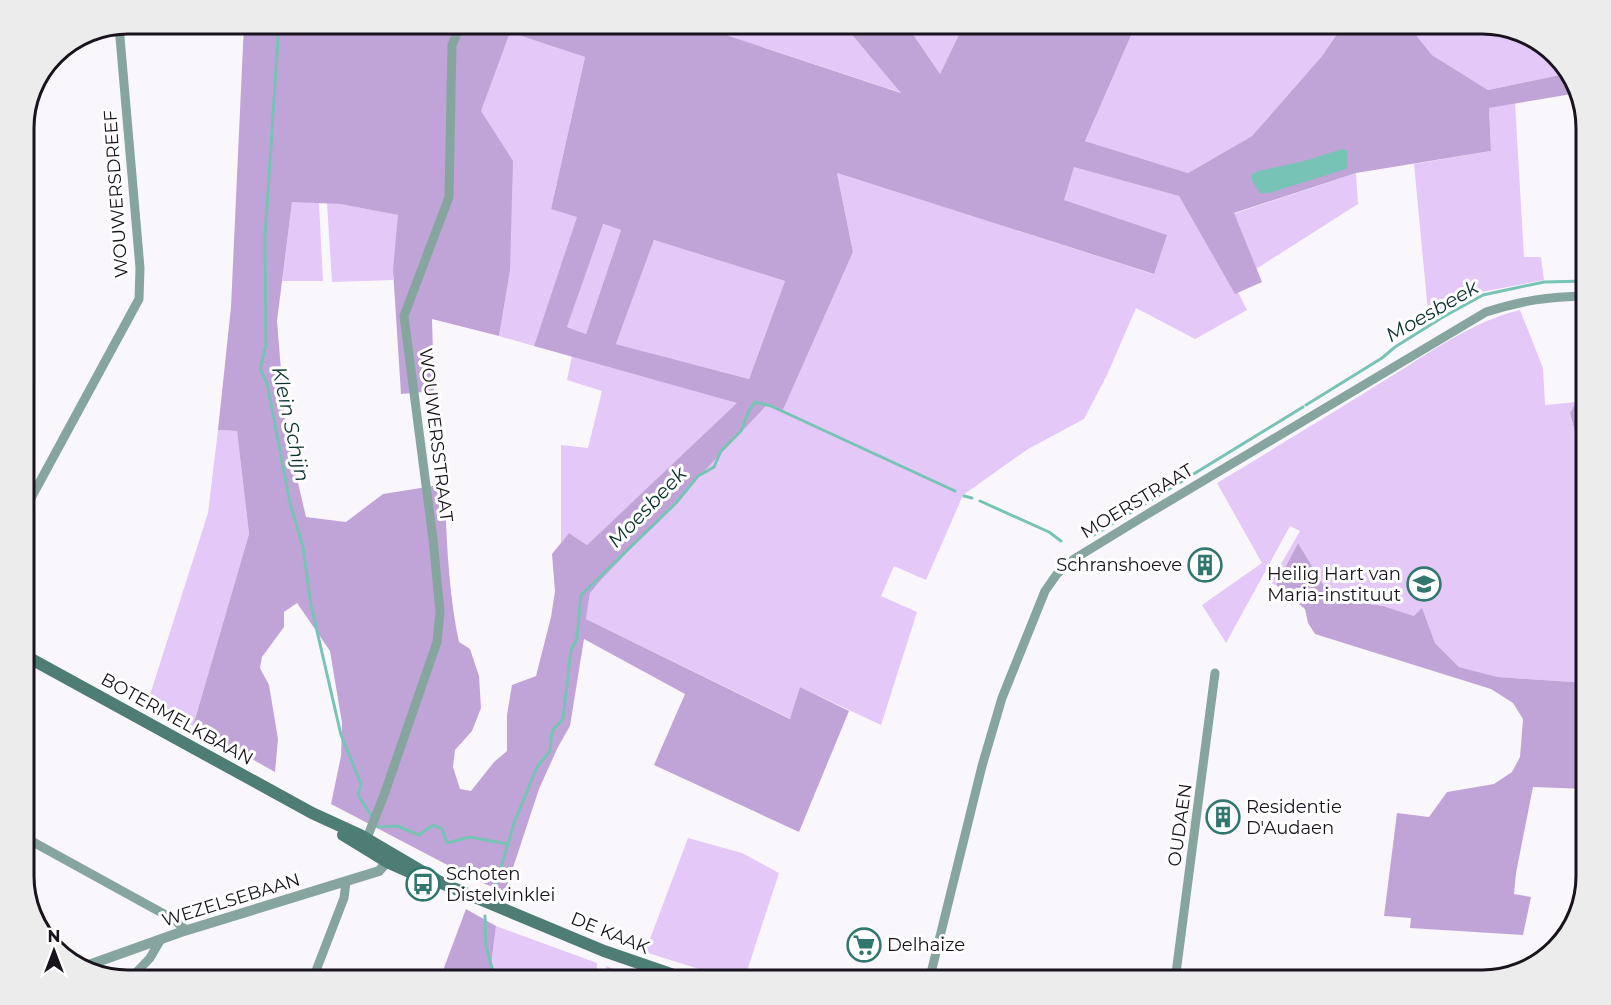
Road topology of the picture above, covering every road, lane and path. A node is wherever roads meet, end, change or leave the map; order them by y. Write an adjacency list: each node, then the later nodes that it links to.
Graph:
1 (457, 34): 8 (street, WOUWERSSTRAAT)
2 (121, 35): 4 (street, WOUWERSDREEF)
3 (1576, 296): 19 (street, MOERSTRAAT)
4 (35, 491)
5 (35, 661): 8 (main road, BOTERMELKBAAN)
6 (1215, 673): 20 (street, OUDAEN)
7 (35, 843): 13 (street)
8 (365, 843): 9 (main road, BOTERMELKBAAN); 11 (main road, BOTERMELKBAAN)
9 (387, 862): 10 (street, WEZELSEBAAN); 11 (main road, BOTERMELKBAAN)
10 (346, 882): 13 (street, WEZELSEBAAN); 17 (street)
11 (440, 882): 12 (main road, BOTERMELKBAAN)
12 (484, 900): 18 (main road, DE KAAK)
13 (186, 930): 14 (street, WEZELSEBAAN)
14 (161, 939): 15 (street, WEZELSEBAAN); 16 (street)
15 (94, 964)
16 (139, 970)
17 (316, 970)
18 (659, 970)
19 (932, 970)
20 (1177, 970)

